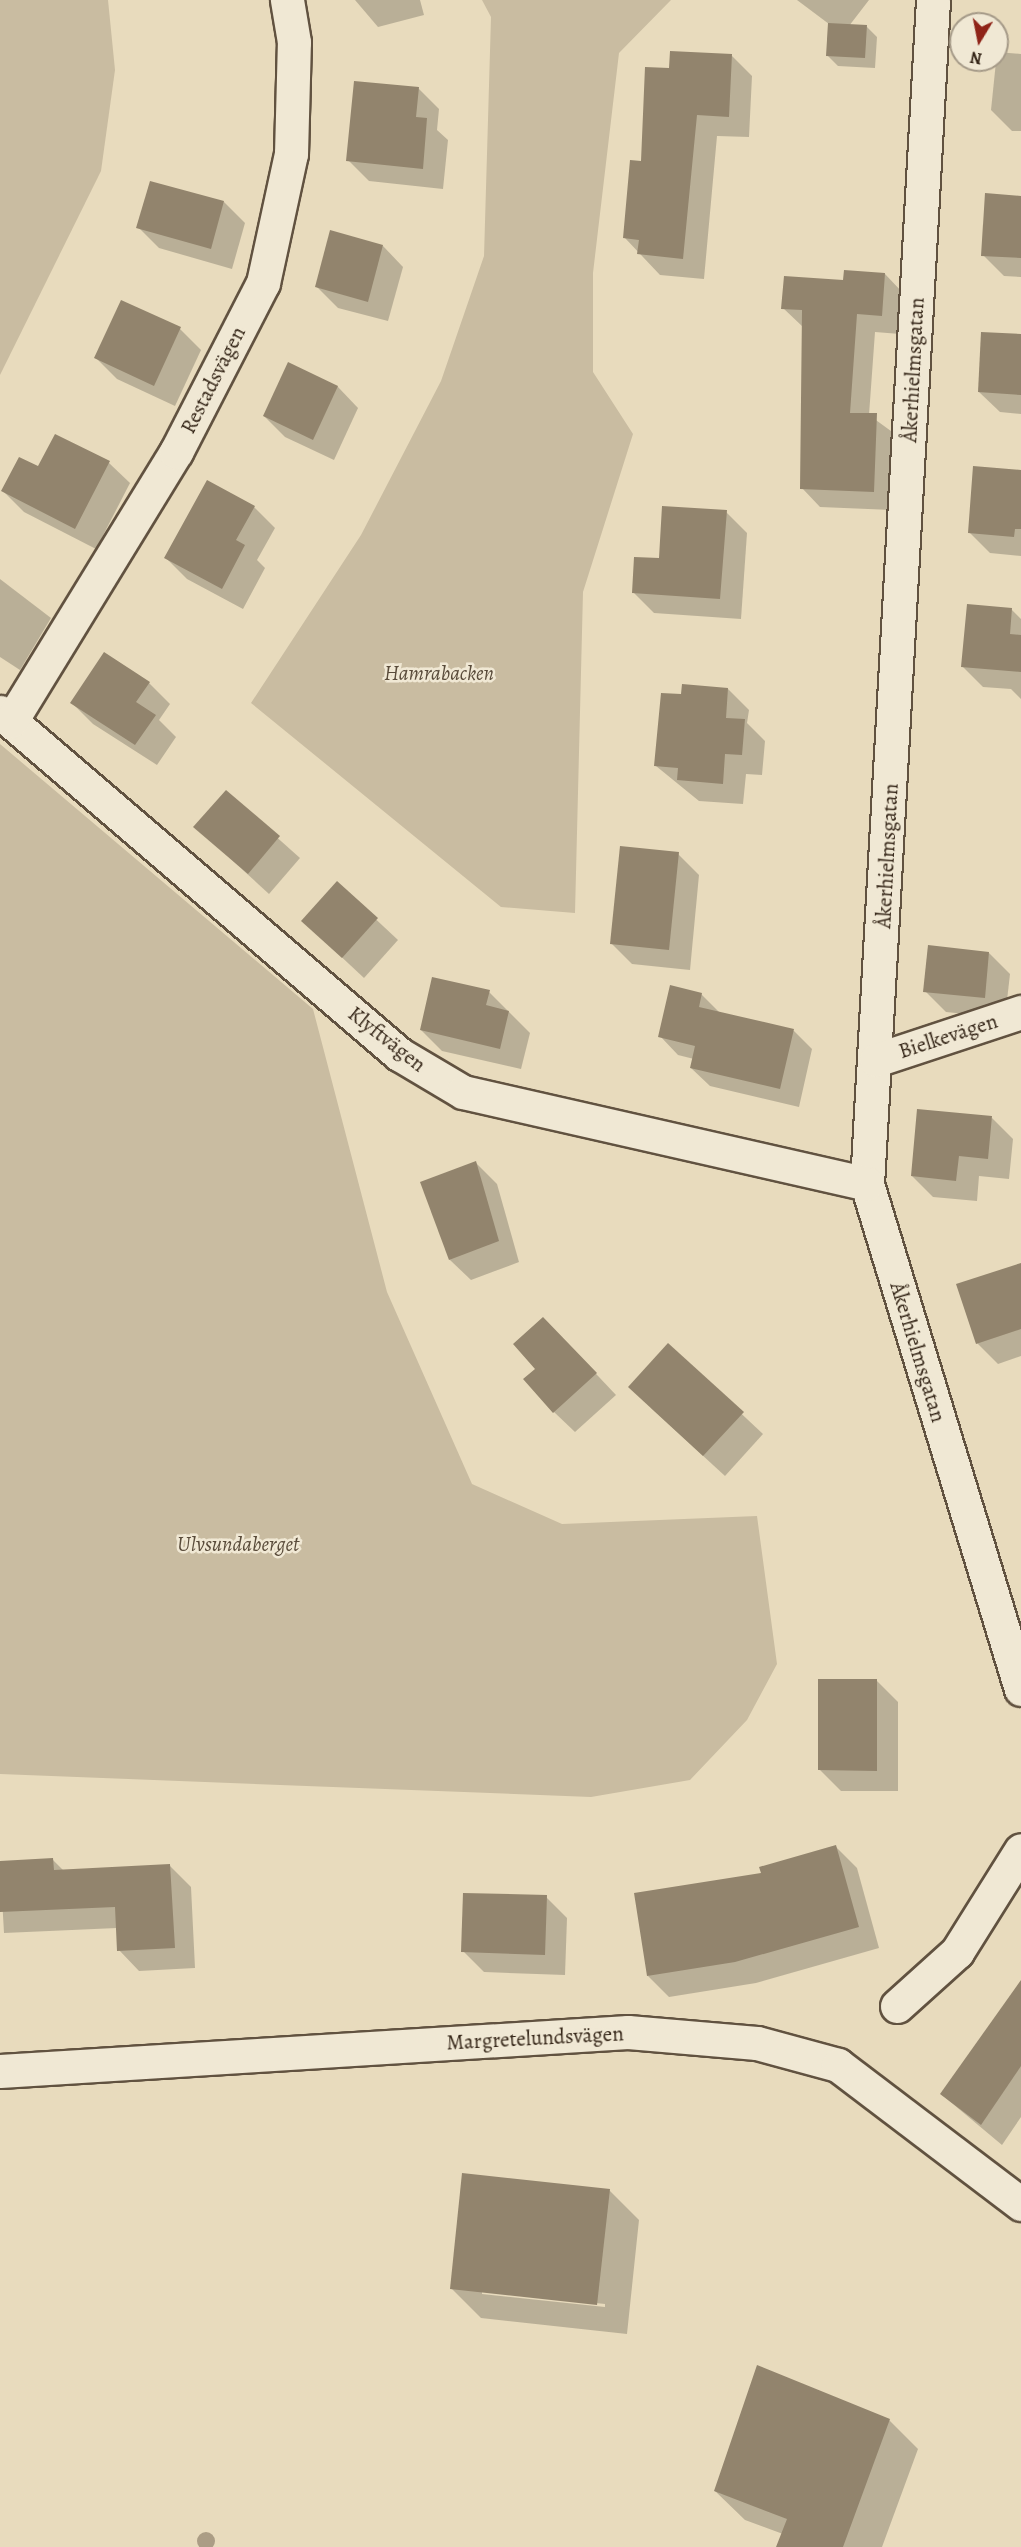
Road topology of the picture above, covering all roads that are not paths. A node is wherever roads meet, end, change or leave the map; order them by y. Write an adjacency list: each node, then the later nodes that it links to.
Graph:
1 (287, 0): 3 (street, Restadsvägen)
2 (933, 0): 5 (street, Åkerhielmsgatan)
3 (6, 716): 6 (street, Klyftvägen)
4 (1021, 1012): 5 (street, Bielkevägen)
5 (876, 1060): 6 (street, Åkerhielmsgatan)
6 (867, 1184): 7 (street, Åkerhielmsgatan)
7 (1008, 1603): 8 (street, Åkerhielmsgatan)
8 (1021, 1689)
9 (1021, 1850): 10 (street)
10 (897, 2006)
11 (0, 2071): 12 (street, Margretelundsvägen)
12 (1021, 2204)

